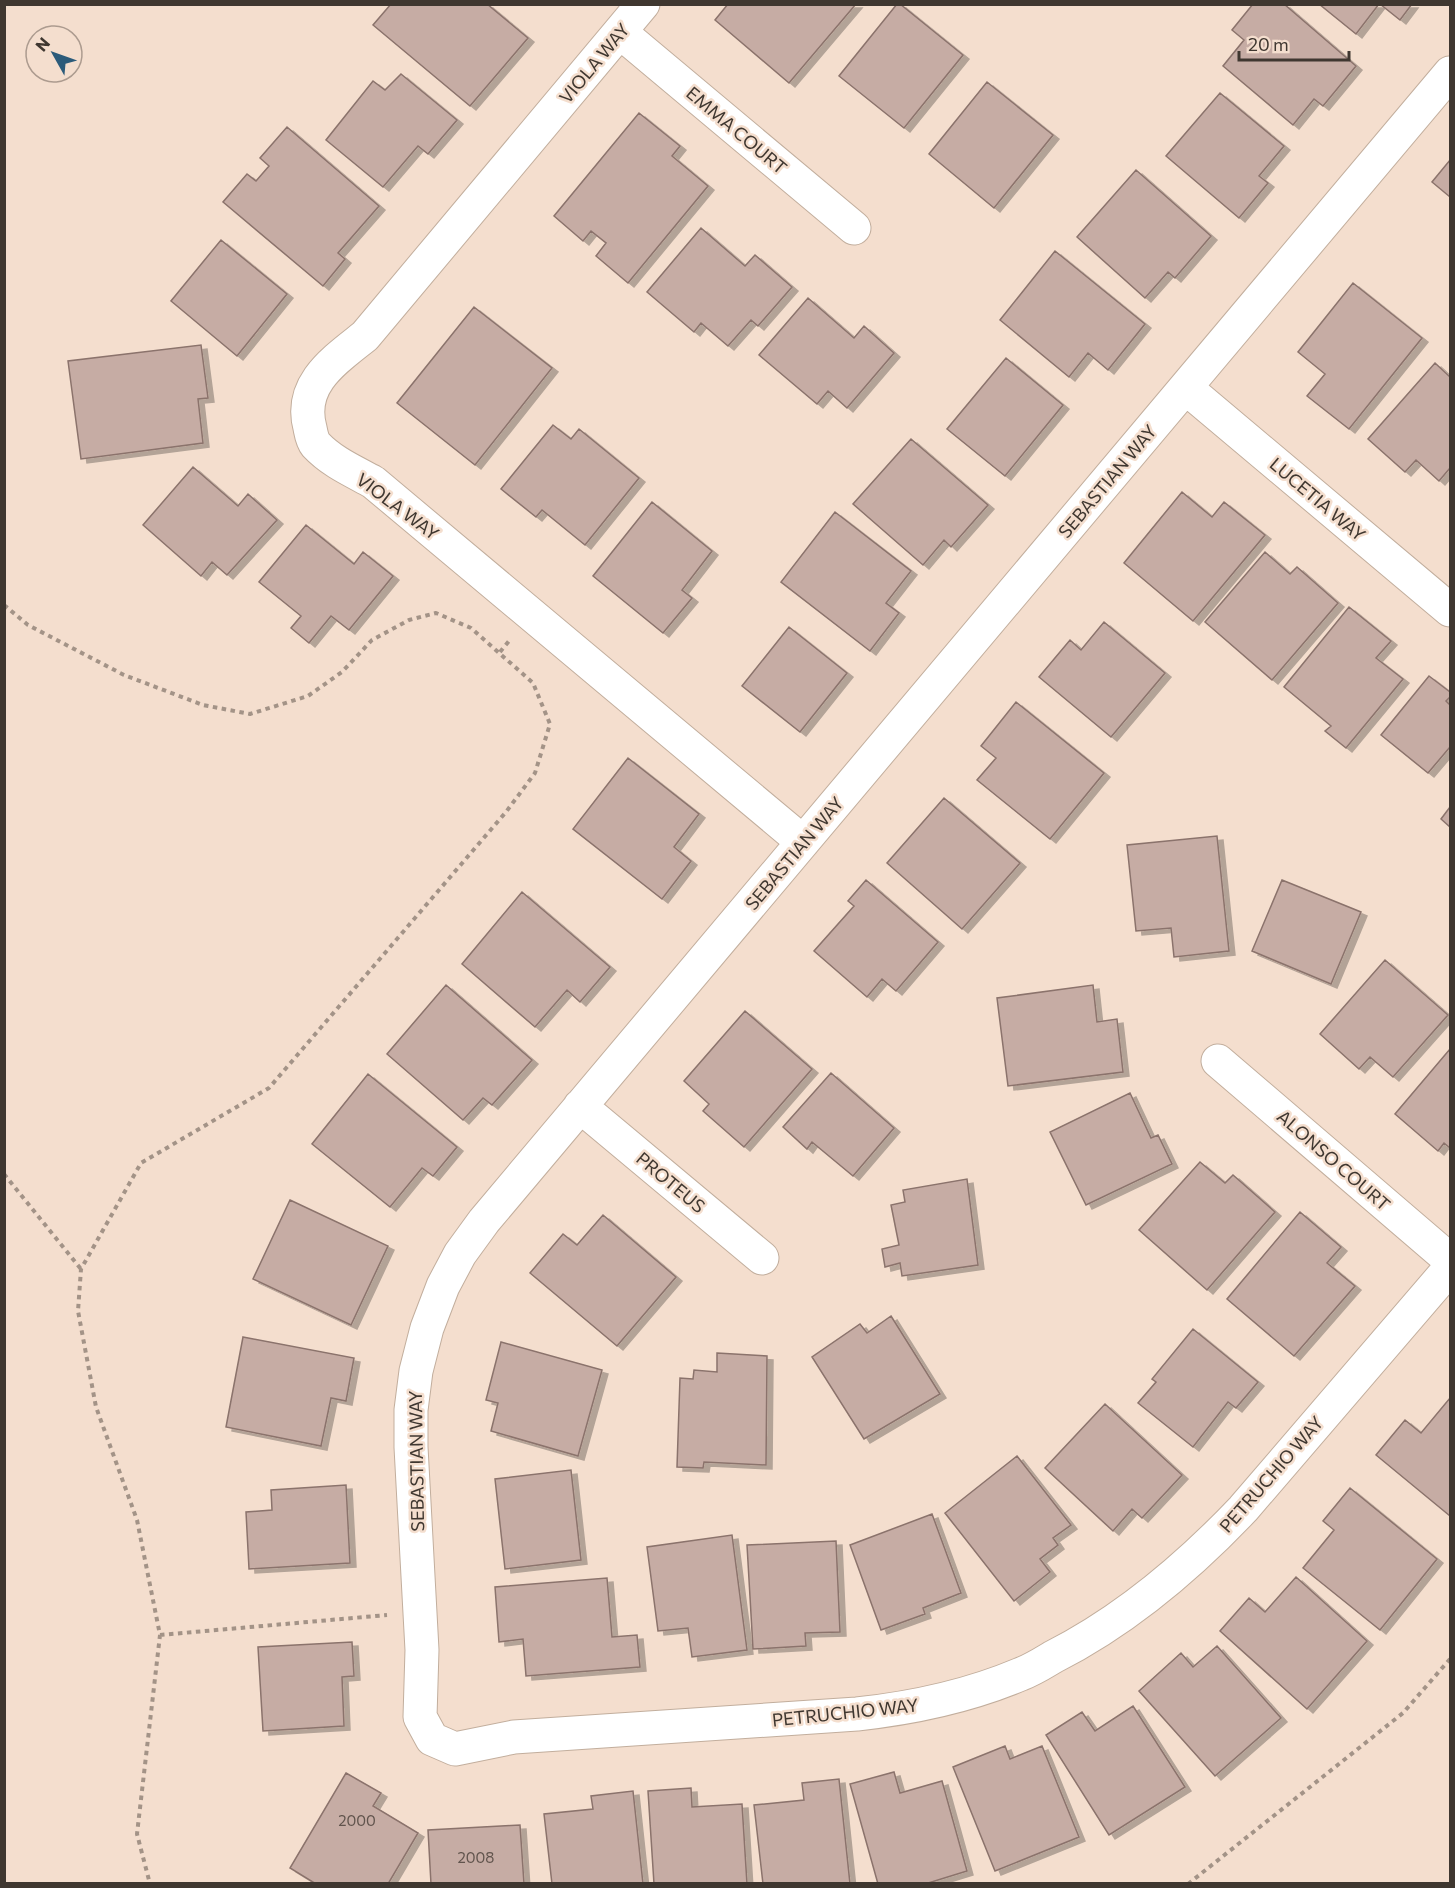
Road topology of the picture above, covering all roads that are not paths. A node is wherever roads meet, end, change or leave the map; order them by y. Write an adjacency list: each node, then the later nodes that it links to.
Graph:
1 (644, 4): 2 (street, VIOLA WAY)
2 (620, 32): 4 (street, EMMA COURT); 7 (street, VIOLA WAY)
3 (1450, 73): 5 (street, SEBASTIAN WAY)
4 (854, 228)
5 (1186, 388): 6 (street, LUCETIA WAY); 7 (street, SEBASTIAN WAY)
6 (1450, 610)
7 (803, 842): 9 (street, SEBASTIAN WAY)
8 (1218, 1061): 11 (street, ALONSO COURT)
9 (580, 1106): 10 (street, PROTEUS); 13 (street, SEBASTIAN WAY)
10 (762, 1258)
11 (1450, 1260)
12 (1450, 1268): 13 (street, PETRUCHIO WAY)
13 (432, 1739)

